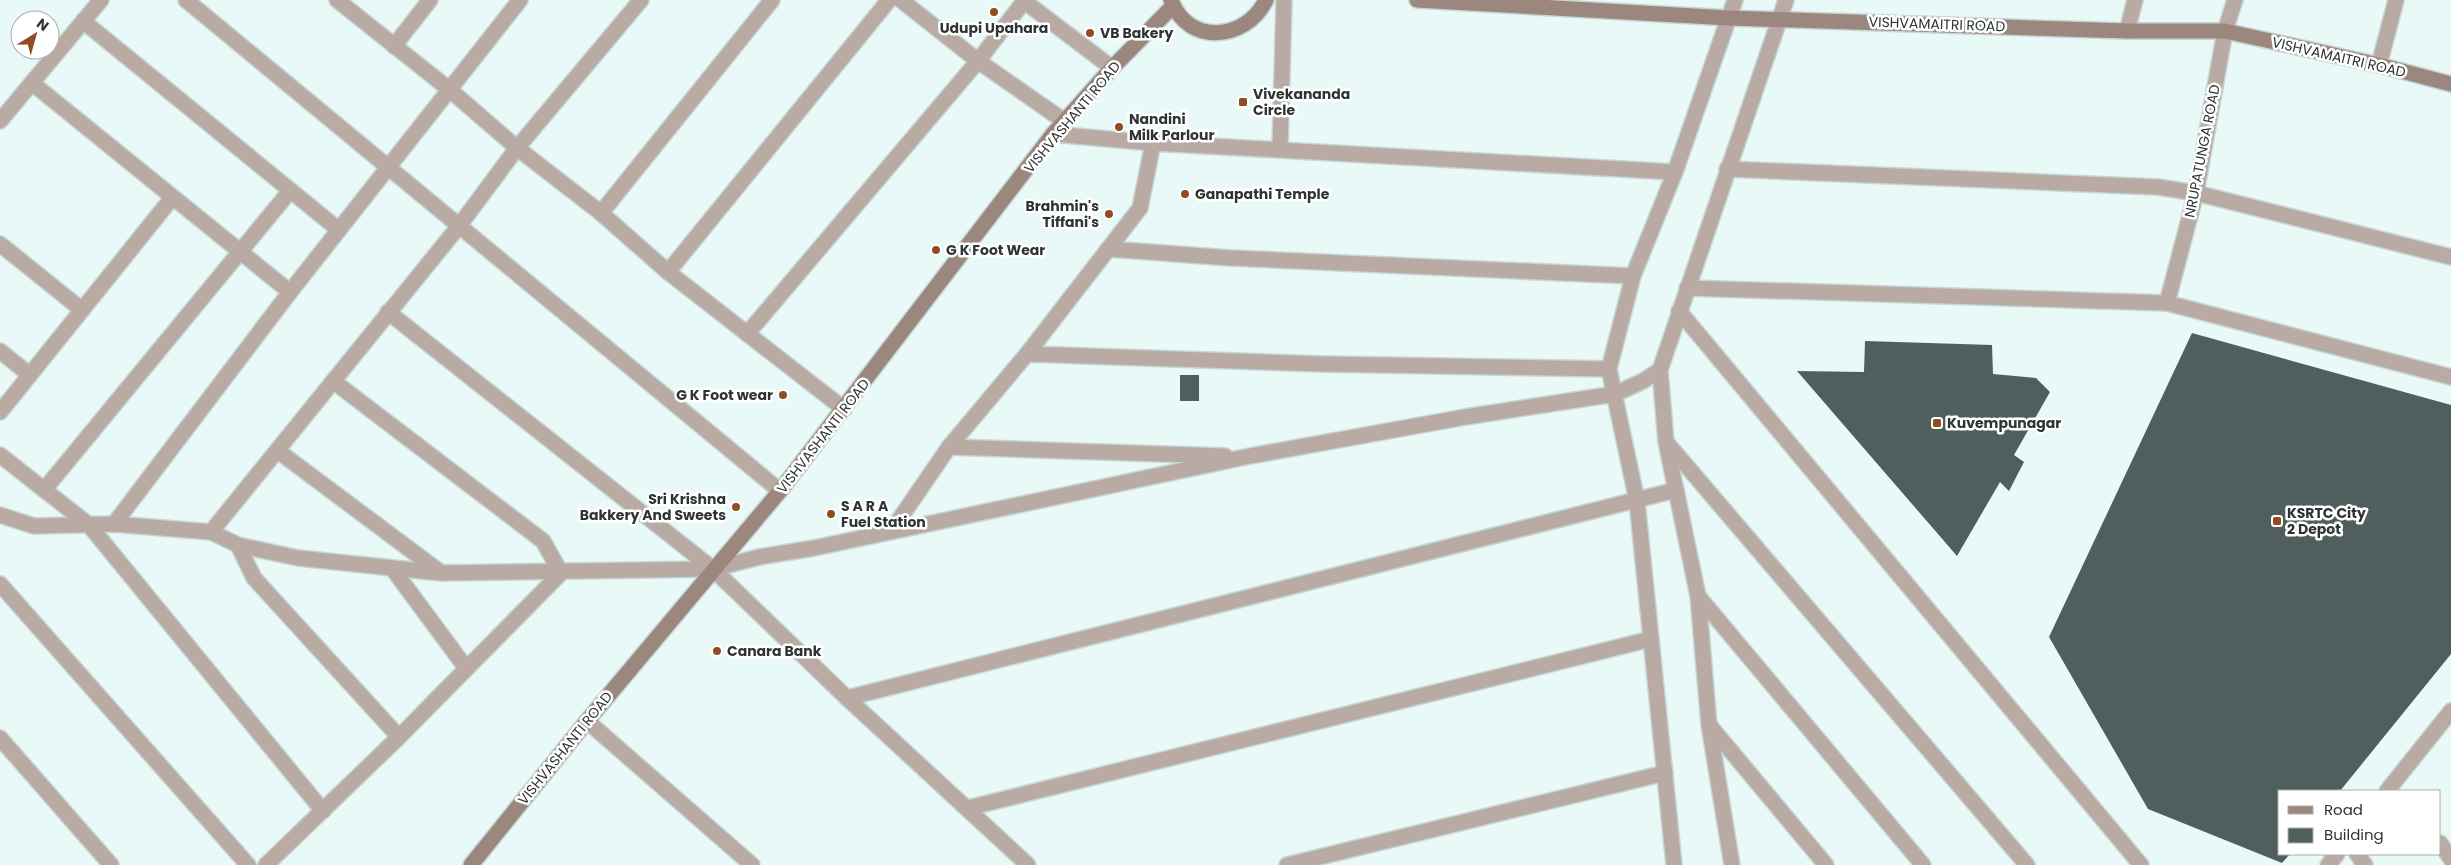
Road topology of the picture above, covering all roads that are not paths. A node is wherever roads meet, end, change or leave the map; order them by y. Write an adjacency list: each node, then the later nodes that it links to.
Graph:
1 (101, 0): 22 (street)
2 (186, 0): 38 (street)
3 (337, 0): 25 (street)
4 (430, 0): 25 (street)
5 (520, 0): 31 (street)
6 (641, 0): 36 (street)
7 (772, 0): 44 (street)
8 (889, 0): 51 (street)
9 (901, 0): 26 (street)
10 (1266, 0): 19 (street)
11 (1284, 0): 37 (street)
12 (1417, 0): 20 (street, VISHVAMAITRI ROAD)
13 (1735, 0): 20 (street)
14 (1786, 0): 21 (street)
15 (2135, 0): 23 (street)
16 (2235, 0): 24 (street, NRUPATUNGA ROAD)
17 (2396, 0): 27 (street)
18 (1024, 1): 26 (street); 28 (street)
19 (1172, 3): 28 (street, VISHVASHANTI ROAD)
20 (1729, 18): 21 (street, VISHVAMAITRI ROAD); 40 (street)
21 (1778, 19): 23 (street, VISHVAMAITRI ROAD); 39 (street)
22 (83, 21): 29 (street); 41 (street)
23 (2127, 31): 24 (street, VISHVAMAITRI ROAD)
24 (2225, 31): 27 (street, VISHVAMAITRI ROAD); 42 (street, NRUPATUNGA ROAD)
25 (394, 46): 31 (street)
26 (978, 62): 33 (street); 59 (street)
27 (2379, 65): 30 (street, VISHVAMAITRI ROAD)
28 (1112, 68): 33 (street, VISHVASHANTI ROAD)
29 (32, 83): 32 (street); 43 (street)
30 (2451, 84)
31 (450, 90): 36 (street); 38 (street)
32 (0, 121)
33 (1064, 121): 34 (street, VISHVASHANTI ROAD)
34 (1053, 134): 35 (street); 68 (street, VISHVASHANTI ROAD)
35 (1153, 143): 37 (street); 48 (street)
36 (517, 148): 44 (street); 45 (street)
37 (1280, 150): 40 (street)
38 (388, 167): 45 (street); 46 (street)
39 (1727, 170): 42 (street); 53 (street)
40 (1675, 172): 52 (street)
41 (290, 191): 46 (street); 49 (street)
42 (2196, 193): 50 (street); 55 (street, NRUPATUNGA ROAD)
43 (172, 198): 49 (street); 56 (street)
44 (601, 213): 51 (street)
45 (459, 226): 58 (street); 77 (street)
46 (339, 230): 54 (street)
47 (0, 244): 56 (street)
48 (1108, 249): 52 (street); 61 (street)
49 (240, 252): 54 (street); 75 (street)
50 (2451, 257)
51 (668, 272): 59 (street)
52 (1634, 276): 62 (street)
53 (1687, 288): 55 (street); 57 (street)
54 (290, 292): 80 (street)
55 (2167, 303): 65 (street)
56 (82, 310): 64 (street)
57 (1680, 311): 63 (street); 106 (street)
58 (388, 312): 66 (street); 86 (street)
59 (747, 334): 68 (street)
60 (0, 351): 64 (street)
61 (1027, 354): 62 (street); 71 (street)
62 (1608, 369): 67 (street)
63 (1660, 370): 67 (street); 70 (street)
64 (30, 375): 69 (street)
65 (2451, 377)
66 (333, 381): 72 (street); 87 (street)
67 (1615, 394): 74 (street); 78 (street)
68 (844, 408): 77 (street, VISHVASHANTI ROAD)
69 (0, 412)
70 (1666, 442): 76 (street); 117 (street)
71 (949, 447): 74 (street); 82 (street)
72 (278, 451): 83 (street); 88 (street)
73 (0, 455): 75 (street)
74 (1250, 456): 82 (street)
75 (44, 490): 81 (street)
76 (1676, 490): 78 (street); 90 (street)
77 (780, 492): 86 (street, VISHVASHANTI ROAD)
78 (1637, 501): 91 (street); 93 (street)
79 (0, 515): 81 (street)
80 (114, 524): 81 (street); 83 (street)
81 (89, 525): 102 (street)
82 (892, 530): 86 (street)
83 (211, 532): 84 (street)
84 (238, 545): 85 (street); 97 (street)
85 (392, 568): 88 (street); 92 (street)
86 (713, 569): 87 (street); 93 (street); 95 (street, VISHVASHANTI ROAD)
87 (562, 572): 88 (street); 92 (street)
88 (441, 573)
89 (0, 584): 108 (street)
90 (1698, 596): 96 (street); 116 (street)
91 (1651, 639): 99 (street); 101 (street)
92 (466, 668): 97 (street)
93 (847, 698): 101 (street)
94 (2449, 719): 100 (street)
95 (587, 721): 105 (street, VISHVASHANTI ROAD); 110 (street)
96 (1709, 725): 114 (street); 115 (street)
97 (399, 737): 102 (street)
98 (0, 738): 107 (street)
99 (1665, 773): 112 (street); 113 (street)
100 (2395, 788)
101 (968, 808): 111 (street)
102 (323, 811): 109 (street)
103 (2441, 845): 104 (street)
104 (2451, 859)
105 (475, 864)
106 (2137, 864): 118 (street)
107 (111, 865)
108 (248, 865)
109 (266, 865)
110 (752, 865)
111 (1028, 865)
112 (1287, 865)
113 (1674, 865)
114 (1732, 865)
115 (1826, 865)
116 (1924, 865)
117 (2027, 865)
118 (2156, 865)

